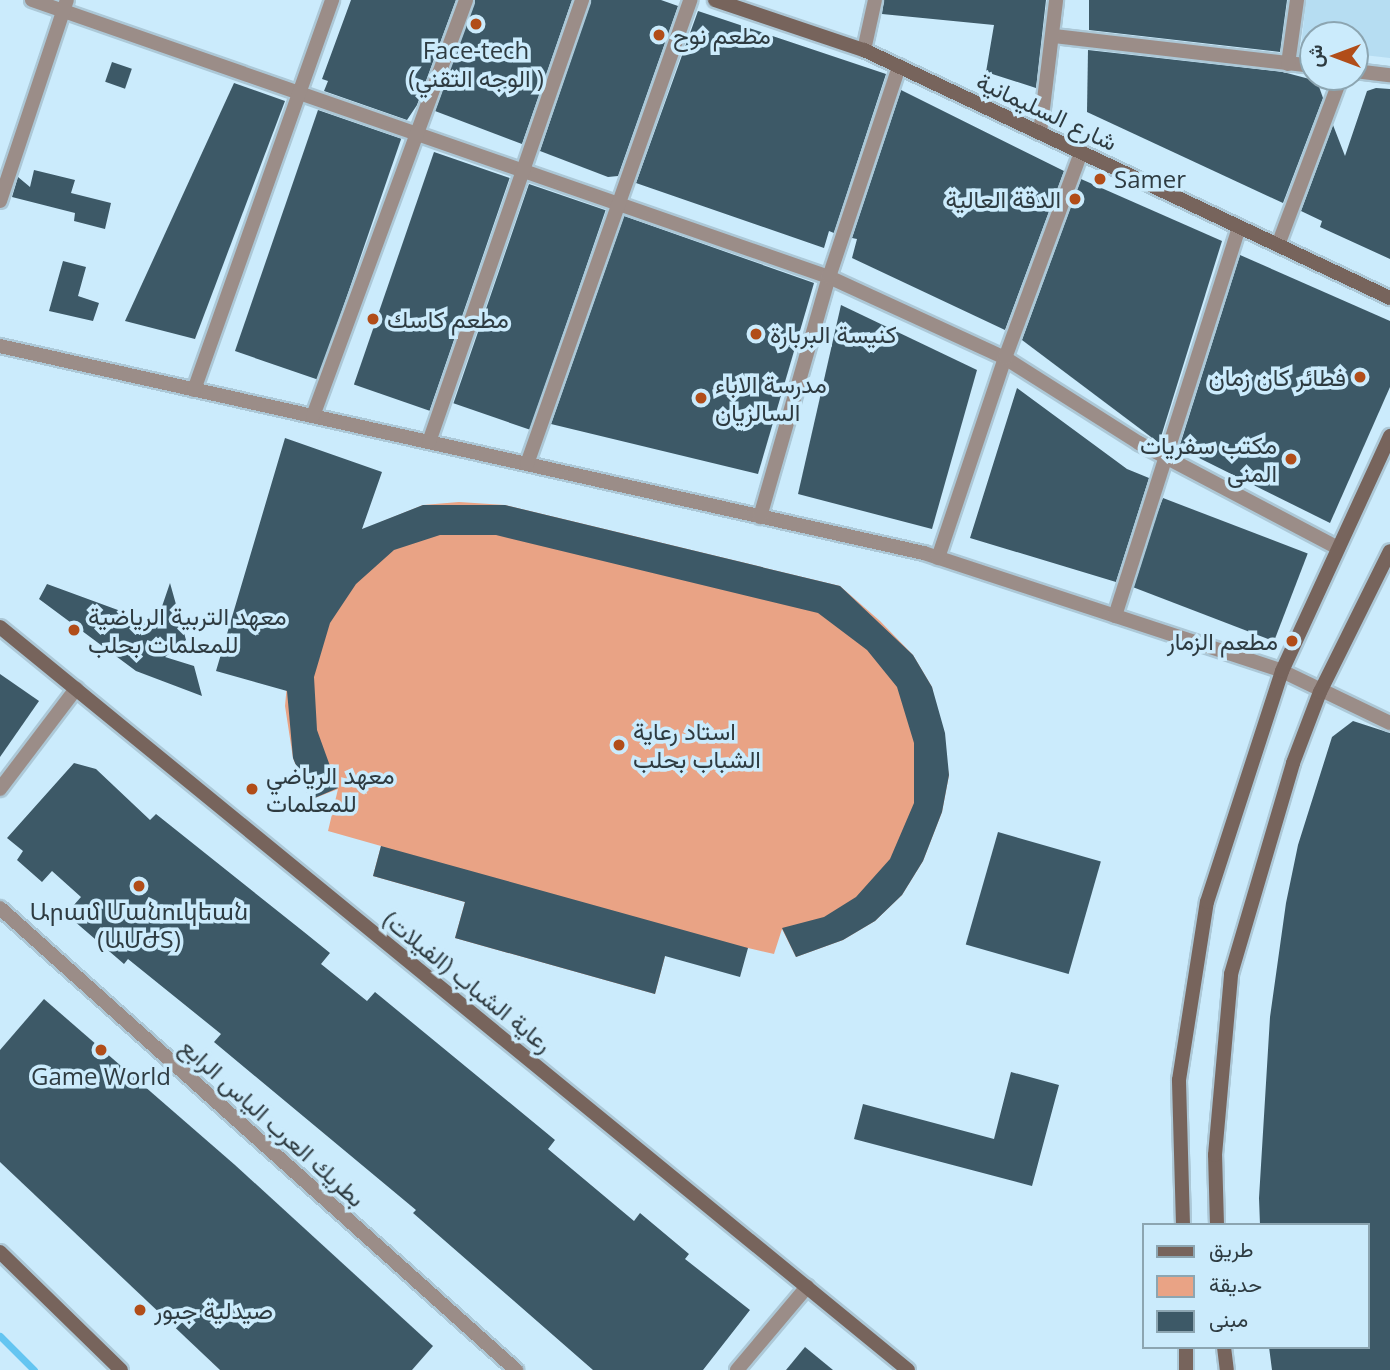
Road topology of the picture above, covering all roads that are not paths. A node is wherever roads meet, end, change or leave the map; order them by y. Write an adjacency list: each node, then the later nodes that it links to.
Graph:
1 (32, 0): 10 (street)
2 (332, 0): 19 (street)
3 (466, 0): 21 (street)
4 (582, 0): 23 (street)
5 (690, 0): 25 (street)
6 (715, 0): 12 (main road, شارع السليمانية)
7 (875, 0): 12 (street)
8 (1056, 0): 11 (street)
9 (1297, 0): 13 (street)
10 (65, 6): 19 (street); 24 (street)
11 (1054, 36): 13 (street); 20 (street)
12 (864, 50): 15 (main road, شارع السليمانية)
13 (1288, 64): 14 (street)
14 (1299, 65)
15 (899, 66): 20 (main road, شارع السليمانية); 28 (street)
16 (1369, 73): 17 (street)
17 (1390, 75)
18 (1336, 91): 27 (street)
19 (299, 93): 21 (street); 32 (street)
20 (1040, 133): 22 (main road, شارع السليمانية)
21 (416, 134): 23 (street); 33 (street)
22 (1081, 152): 26 (main road, شارع السليمانية); 31 (street)
23 (524, 171): 25 (street); 35 (street)
24 (0, 201)
25 (619, 204): 28 (street); 37 (street)
26 (1240, 227): 27 (main road, شارع السليمانية); 36 (street)
27 (1278, 245): 29 (main road, شارع السليمانية)
28 (829, 277): 31 (street); 38 (street)
29 (1390, 298)
30 (0, 346): 32 (street)
31 (1005, 358): 36 (street); 41 (street)
32 (194, 390): 33 (street)
33 (313, 416): 35 (street)
34 (1390, 436): 39 (main road)
35 (429, 442): 37 (street)
36 (1164, 457): 39 (street); 42 (street)
37 (527, 464): 38 (street)
38 (760, 517): 41 (street)
39 (1338, 548): 44 (main road)
40 (1389, 557): 46 (main road)
41 (939, 558): 42 (street)
42 (1115, 616): 44 (street)
43 (0, 627): 45 (main road, رعاية الشباب (الفيلات))
44 (1282, 671): 46 (street); 50 (main road)
45 (76, 689): 48 (street); 53 (main road, رعاية الشباب (الفيلات))
46 (1320, 692): 47 (street); 51 (main road)
47 (1390, 723)
48 (0, 789)
49 (0, 908): 57 (street, بطريك العرب الياس الرابع)
50 (1183, 1223)
51 (1217, 1223)
52 (0, 1252): 56 (main road)
53 (807, 1287): 58 (street); 59 (main road, رعاية الشباب (الفيلات))
54 (1186, 1349): 60 (main road)
55 (1224, 1349): 61 (main road)
56 (121, 1370)
57 (516, 1370)
58 (737, 1370)
59 (908, 1370)
60 (1186, 1370)
61 (1227, 1370)

